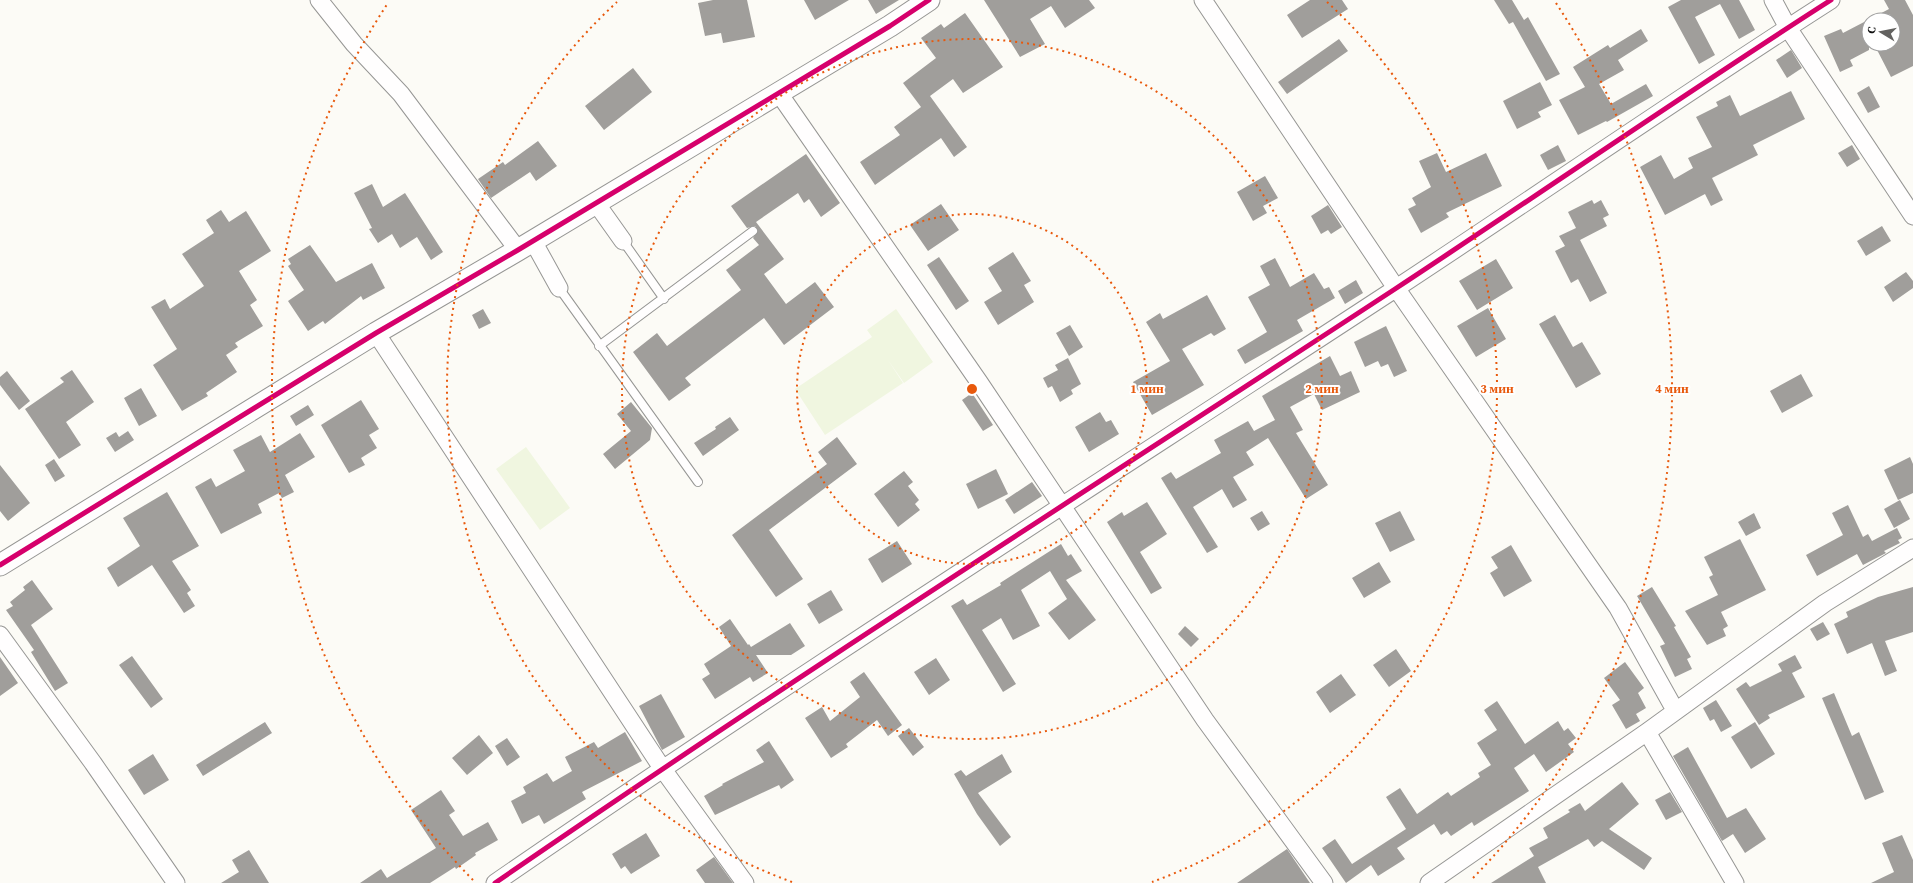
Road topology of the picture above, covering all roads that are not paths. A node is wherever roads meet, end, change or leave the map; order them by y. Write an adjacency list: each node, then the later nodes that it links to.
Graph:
1 (319, 0): 12 (street)
2 (929, 0): 7 (street)
3 (1202, 0): 14 (street)
4 (1773, 0): 6 (street)
5 (1831, 0): 6 (street)
6 (1788, 28): 9 (street); 14 (street)
7 (778, 92): 8 (street); 19 (street)
8 (596, 203): 11 (street); 12 (street)
9 (1913, 216)
10 (753, 231): 15 (lane)
11 (623, 241): 15 (lane)
12 (525, 246): 13 (street); 16 (street)
13 (558, 288): 17 (lane)
14 (1396, 288): 19 (street); 23 (street)
15 (664, 299): 17 (lane)
16 (376, 333): 21 (street); 25 (street)
17 (599, 346): 18 (lane)
18 (698, 482)
19 (1061, 506): 25 (street); 29 (street)
20 (1913, 548): 23 (street)
21 (0, 565)
22 (0, 635): 26 (street)
23 (1675, 710): 24 (street)
24 (1646, 732): 30 (street); 31 (street)
25 (662, 768): 27 (street); 28 (street)
26 (176, 883)
27 (495, 883)
28 (745, 883)
29 (1324, 883)
30 (1429, 883)
31 (1735, 883)

